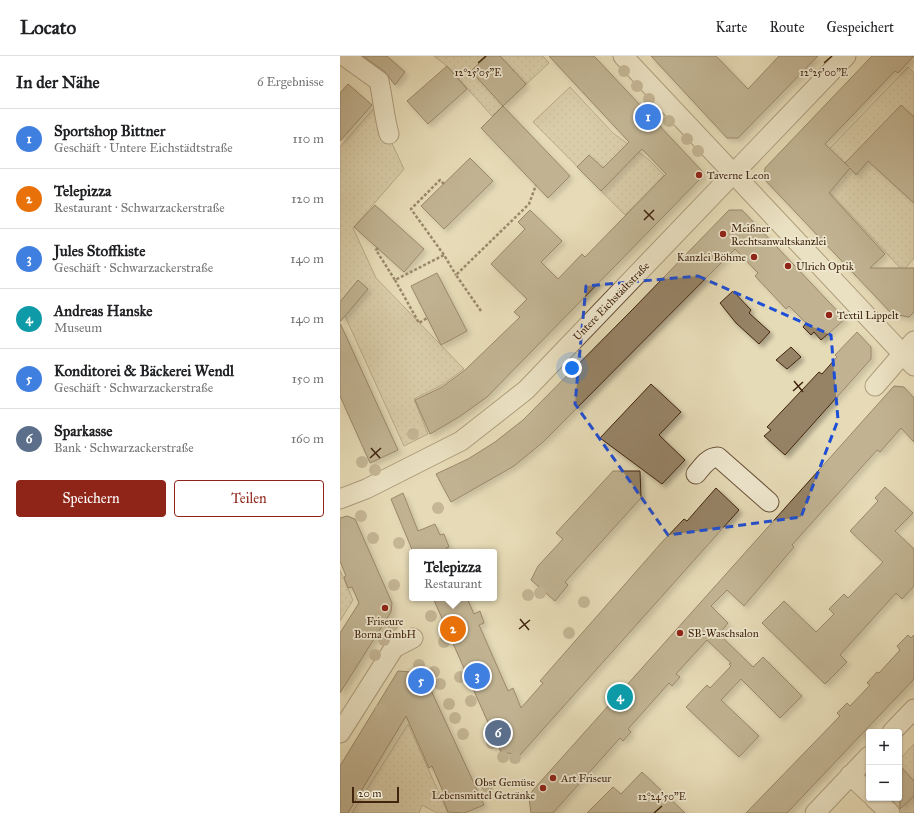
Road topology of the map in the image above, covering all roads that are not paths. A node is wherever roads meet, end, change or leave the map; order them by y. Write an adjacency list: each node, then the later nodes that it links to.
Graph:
1 (623, 56): 5 (street)
2 (846, 56): 5 (street, Untere Eichstädtstraße)
3 (347, 58): 4 (street)
4 (389, 134)
5 (733, 174): 6 (street); 9 (street, Untere Eichstädtstraße)
6 (910, 354): 7 (street)
7 (875, 386)
8 (696, 474): 10 (street)
9 (340, 499)
10 (769, 502)
11 (413, 638): 14 (street)
12 (914, 709): 13 (street)
13 (895, 729)
14 (340, 733)
15 (866, 759): 16 (street)
16 (850, 775): 17 (street); 19 (street)
17 (866, 790)
18 (877, 801): 20 (street)
19 (815, 813)
20 (890, 813)

